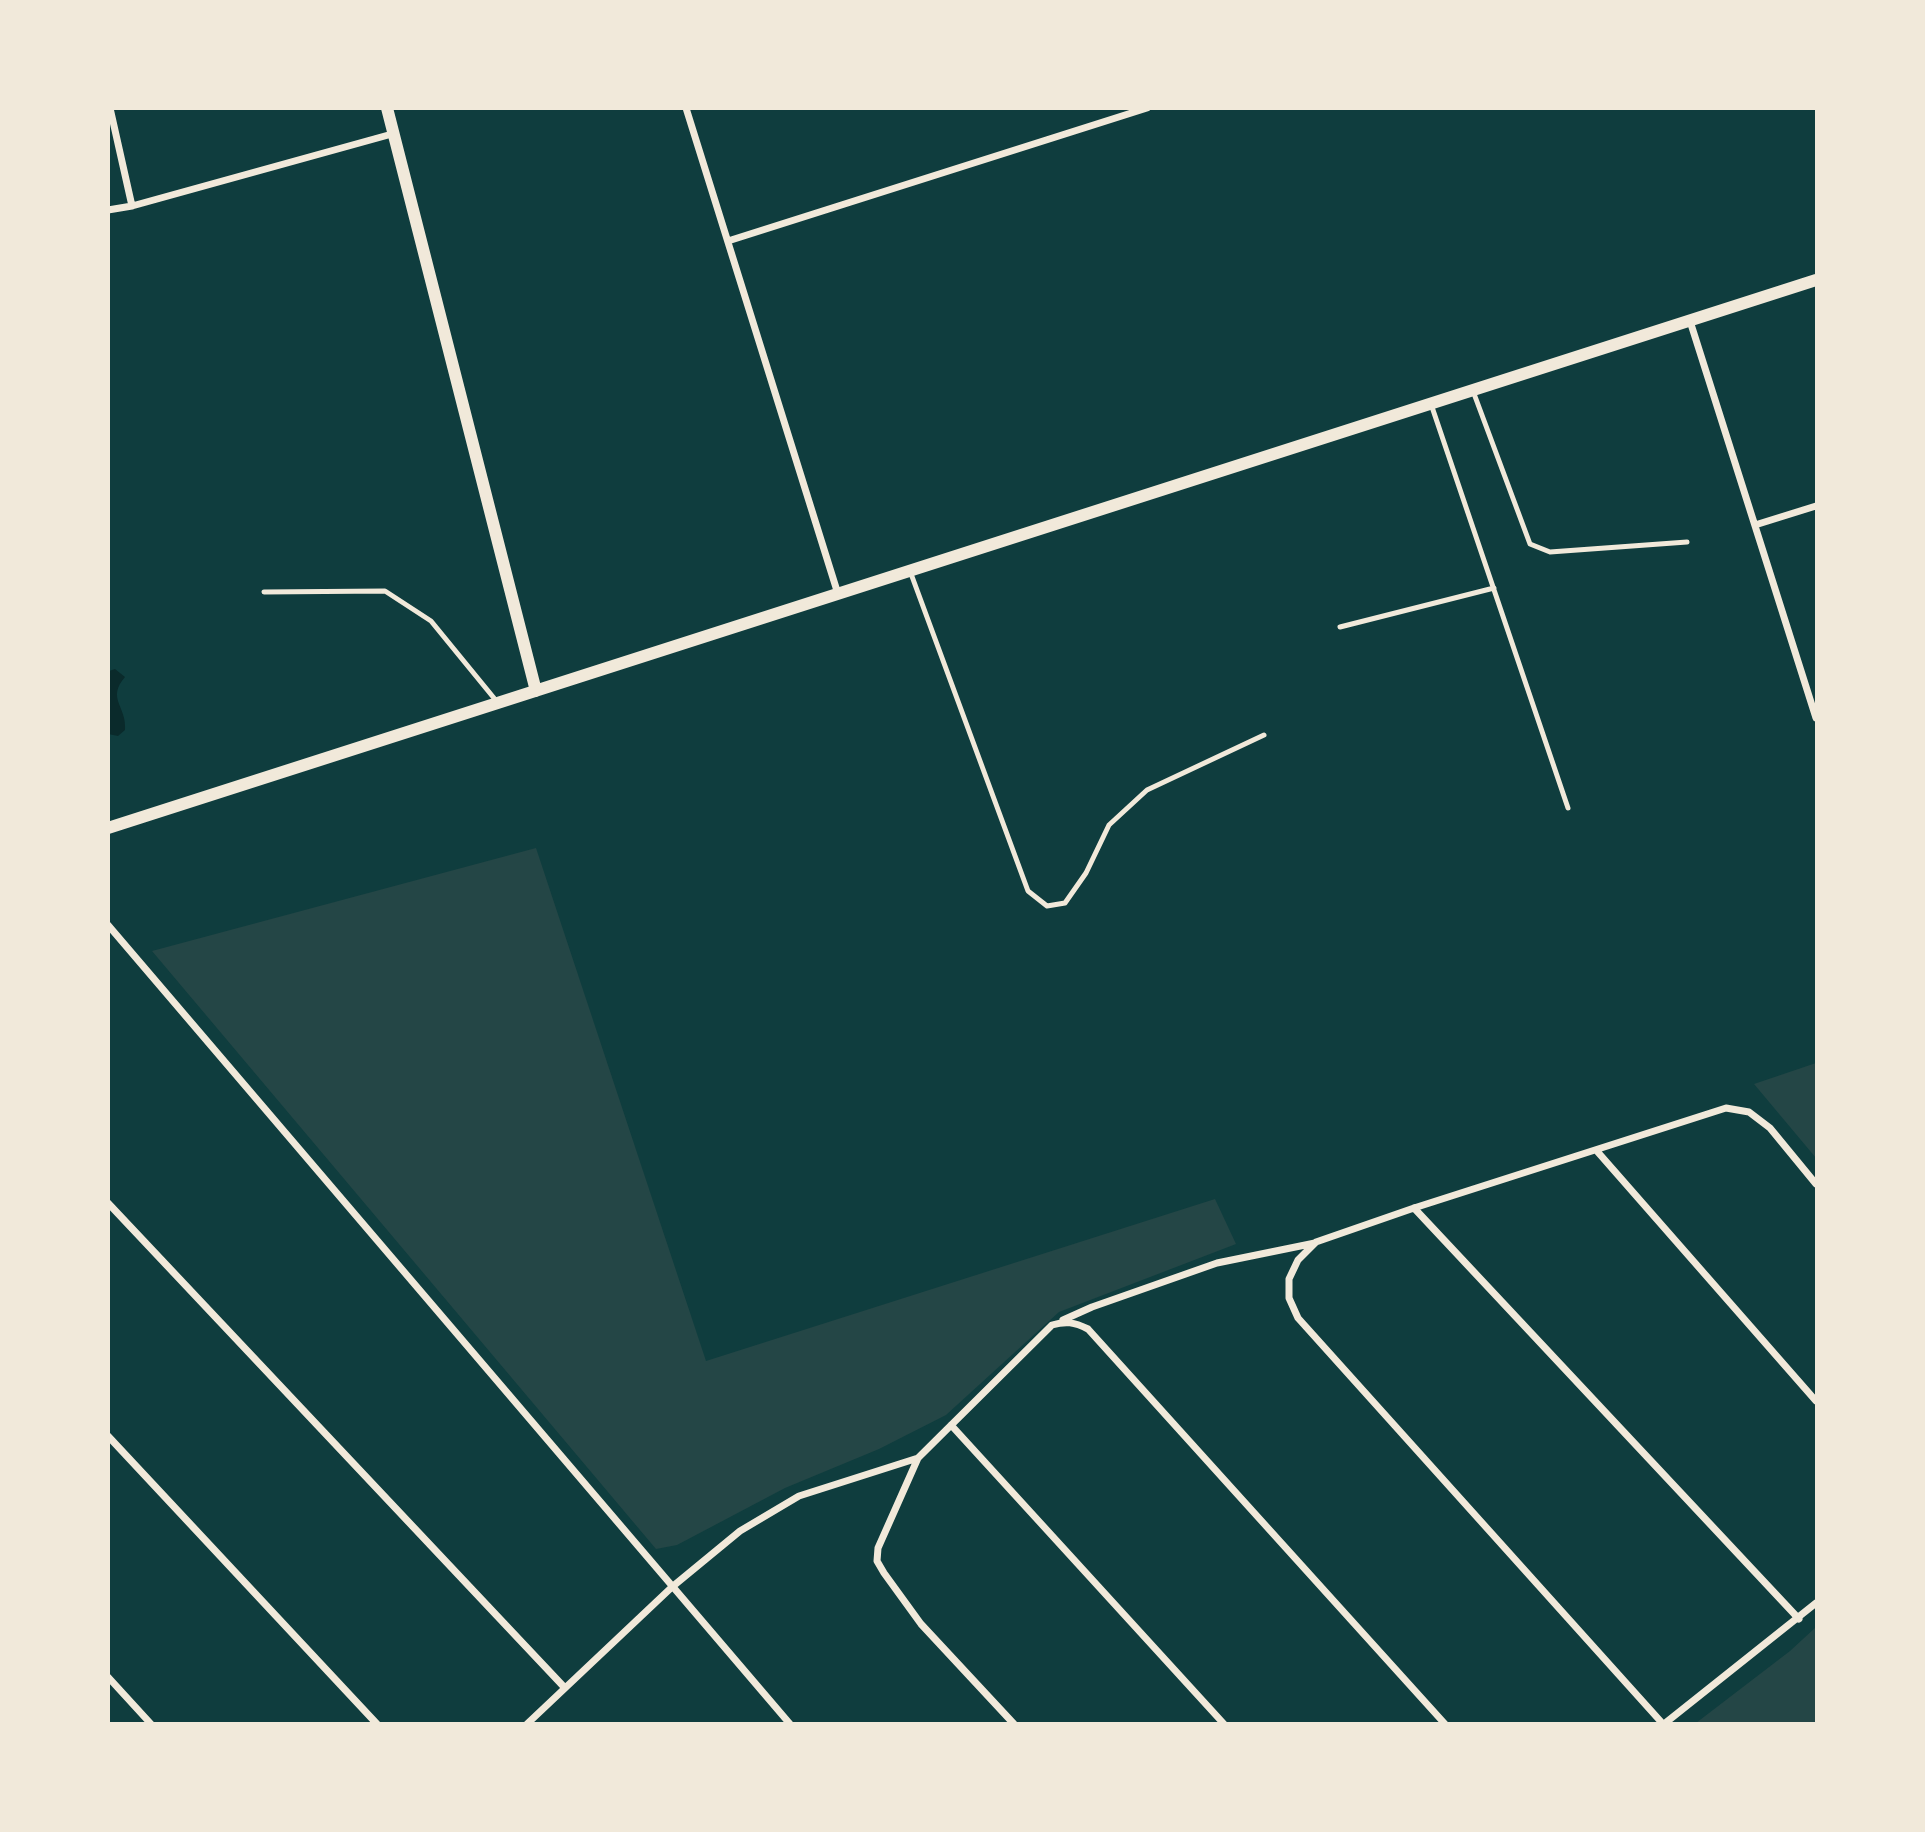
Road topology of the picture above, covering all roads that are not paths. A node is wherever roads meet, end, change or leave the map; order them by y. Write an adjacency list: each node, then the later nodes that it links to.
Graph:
1 (110, 108): 6 (street)
2 (387, 108): 5 (street)
3 (686, 108): 8 (street)
4 (1147, 108): 8 (street)
5 (392, 134): 6 (street); 21 (street)
6 (132, 206): 7 (street)
7 (108, 210)
8 (728, 241): 19 (street)
9 (1816, 280): 10 (street)
10 (1690, 320): 11 (street); 14 (street)
11 (1473, 391): 12 (street); 15 (lane)
12 (1431, 404): 16 (street); 17 (lane)
13 (1816, 506): 14 (street)
14 (1755, 525): 23 (street)
15 (1687, 542)
16 (910, 571): 19 (street); 24 (lane)
17 (1494, 588): 20 (lane); 25 (lane)
18 (264, 592): 22 (lane)
19 (838, 594): 21 (street)
20 (1340, 627)
21 (536, 691): 22 (street)
22 (498, 703): 26 (street)
23 (1816, 718)
24 (1264, 735)
25 (1568, 808)
26 (108, 828)
27 (108, 925): 38 (street)
28 (1596, 1150): 29 (street); 31 (street); 34 (street)
29 (1816, 1184)
30 (108, 1203): 42 (street)
31 (1415, 1208): 32 (street); 40 (street)
32 (1316, 1242): 33 (street); 50 (street)
33 (1052, 1325): 35 (street); 49 (street)
34 (1816, 1401)
35 (951, 1425): 37 (street); 48 (street)
36 (108, 1436): 44 (street)
37 (918, 1458): 38 (street); 47 (street)
38 (672, 1587): 42 (street); 46 (street)
39 (1816, 1603): 40 (street)
40 (1799, 1619): 50 (street)
41 (108, 1677): 43 (street)
42 (565, 1688): 45 (street)
43 (150, 1724)
44 (377, 1724)
45 (527, 1724)
46 (790, 1724)
47 (1014, 1724)
48 (1224, 1724)
49 (1445, 1724)
50 (1664, 1724)

